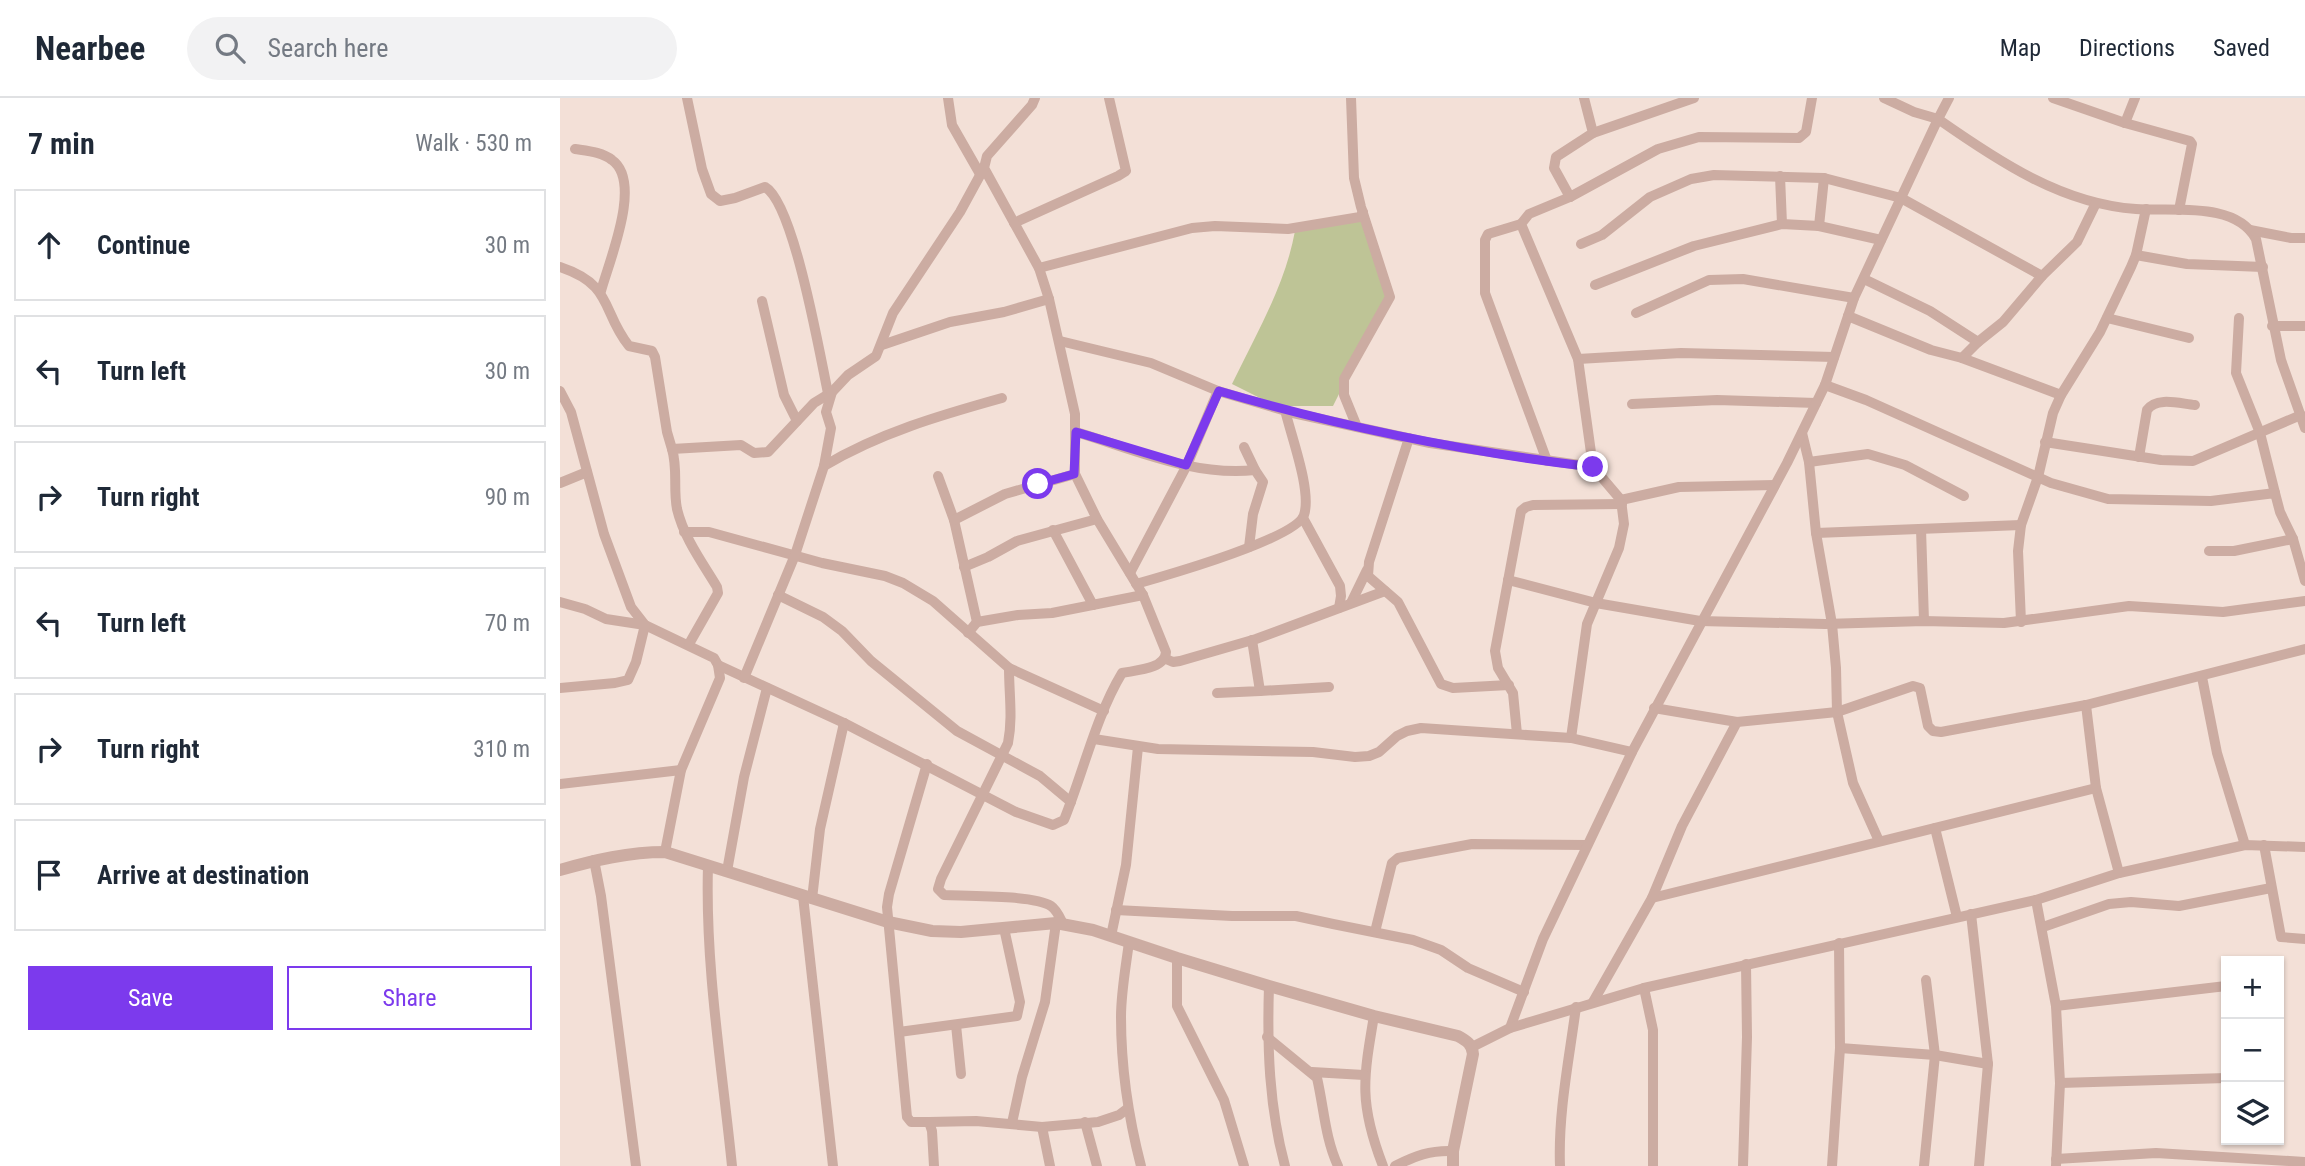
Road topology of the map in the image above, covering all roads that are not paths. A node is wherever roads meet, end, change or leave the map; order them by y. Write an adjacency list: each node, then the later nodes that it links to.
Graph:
1 (687, 98): 61 (street)
2 (948, 98): 17 (street)
3 (1035, 98): 17 (street)
4 (1109, 98): 26 (street)
5 (1351, 98): 25 (street)
6 (1584, 98): 15 (street)
7 (1694, 98): 15 (street)
8 (1812, 98): 20 (street)
9 (1884, 98): 13 (street)
10 (1949, 98): 13 (street)
11 (2053, 98): 14 (street)
12 (2135, 98): 14 (street)
13 (1938, 119): 21 (street); 22 (street)
14 (2125, 123): 24 (street)
15 (1593, 133): 20 (street)
16 (575, 149): 41 (street)
17 (982, 171): 26 (street); 54 (street)
18 (1780, 176): 19 (street); 28 (street); 33 (street)
19 (1824, 178): 21 (street); 29 (street)
20 (1570, 197): 27 (street)
21 (1901, 198): 32 (street); 38 (street)
22 (2095, 203): 23 (street); 38 (street)
23 (2146, 209): 24 (street); 34 (street)
24 (2179, 210): 30 (street)
25 (1363, 212): 37 (street); 70 (street)
26 (1014, 223): 37 (street)
27 (1521, 224): 57 (street); 80 (street)
28 (1782, 224): 29 (street); 40 (street)
29 (1819, 226): 32 (street)
30 (2250, 230): 31 (street); 36 (street)
31 (2305, 238)
32 (1881, 240): 39 (street)
33 (1581, 244)
34 (2136, 255): 36 (street); 47 (street)
35 (560, 267): 41 (street)
36 (2263, 267): 49 (street)
37 (1039, 268): 43 (street)
38 (2042, 276): 53 (street)
39 (1864, 279): 42 (street); 53 (street)
40 (1595, 285)
41 (601, 291): 78 (street)
42 (1854, 298): 45 (street); 46 (street)
43 (1049, 299): 52 (street); 54 (street)
44 (762, 301): 69 (street)
45 (1636, 313)
46 (1848, 316): 55 (street); 56 (street)
47 (2107, 318): 51 (street); 62 (street)
48 (2239, 318): 74 (street)
49 (2272, 326): 50 (street); 68 (street)
50 (2305, 326)
51 (2189, 338)
52 (1060, 341): 60 (street); 72 (street)
53 (1978, 342): 56 (street)
54 (882, 345): 61 (street)
55 (1834, 357): 57 (street); 58 (street)
56 (1962, 358): 62 (street)
57 (1578, 359): 84 (street)
58 (1825, 385): 64 (street); 89 (street)
59 (560, 391): 86 (street)
60 (1219, 391): 67 (street); 82 (street)
61 (830, 392): 69 (street); 83 (street)
62 (2061, 396): 76 (street)
63 (1002, 398): 83 (street)
64 (1816, 403): 65 (street); 73 (street)
65 (1632, 404)
66 (2195, 405): 79 (street)
67 (1284, 410): 70 (street); 95 (street)
68 (2301, 415): 71 (street); 74 (street)
69 (797, 421): 78 (street)
70 (1357, 427): 75 (street)
71 (2305, 428)
72 (1076, 432): 82 (street); 87 (street)
73 (1802, 433): 81 (street); 91 (street)
74 (2260, 433): 79 (street); 92 (street)
75 (1409, 438): 80 (street); 108 (street)
76 (2045, 442): 79 (street); 89 (street)
77 (1244, 447): 85 (street)
78 (672, 449): 101 (street)
79 (2139, 457)
80 (1547, 461): 84 (street)
81 (1808, 462): 93 (street); 102 (street)
82 (1186, 465): 85 (street); 109 (street)
83 (824, 466): 106 (street)
84 (1593, 467): 94 (street)
85 (1255, 470): 104 (street)
86 (587, 472): 90 (street); 128 (street)
87 (1074, 474): 96 (street); 97 (street)
88 (938, 476): 97 (street)
89 (2038, 477): 92 (street); 98 (street)
90 (560, 483)
91 (1774, 485): 94 (street); 123 (street)
92 (2276, 493): 103 (street)
93 (1964, 496)
94 (1621, 502): 110 (street); 120 (street)
95 (1303, 518): 104 (street); 113 (street)
96 (1097, 519): 100 (street); 109 (street)
97 (954, 520): 107 (street)
98 (2021, 524): 99 (street); 126 (street)
99 (1921, 528): 102 (street); 124 (street)
100 (1053, 530): 107 (street); 121 (street)
101 (684, 532): 106 (street); 131 (street)
102 (1816, 533): 127 (street)
103 (2293, 538): 105 (street); 111 (street)
104 (1249, 547): 112 (street)
105 (2209, 551)
106 (794, 555): 115 (street); 129 (street)
107 (964, 567): 125 (street)
108 (1367, 569): 114 (street); 117 (street)
109 (1130, 573): 112 (street)
110 (1508, 580): 120 (street); 138 (street)
111 (2305, 581)
112 (1136, 584): 116 (street)
113 (1339, 586): 117 (street); 122 (street)
114 (1385, 591): 117 (street); 138 (street)
115 (778, 595): 137 (street); 155 (street)
116 (1143, 595): 121 (street); 133 (street)
117 (1357, 599): 122 (street)
118 (2305, 601): 126 (street)
119 (561, 603): 128 (street)
120 (1596, 603): 123 (street); 151 (street)
121 (1093, 605): 125 (street)
122 (1339, 608): 130 (street)
123 (1700, 621): 127 (street); 145 (street)
124 (1924, 621): 126 (street); 127 (street)
125 (977, 622): 129 (street)
126 (2021, 622)
127 (1832, 624): 147 (street)
128 (645, 625): 131 (street); 140 (street)
129 (968, 632): 135 (street)
130 (1252, 640): 133 (street); 142 (street)
131 (689, 644): 134 (street)
132 (2305, 649): 136 (street)
133 (1166, 659): 146 (street)
134 (718, 665): 137 (street); 157 (street)
135 (1009, 668): 146 (street); 155 (street)
136 (2202, 677): 144 (street); 165 (street)
137 (744, 678): 141 (street)
138 (1509, 685): 150 (street)
139 (1329, 687): 142 (street)
140 (560, 688)
141 (766, 688): 149 (street); 172 (street)
142 (1259, 691): 143 (street)
143 (1217, 692)
144 (2086, 705): 147 (street); 159 (street)
145 (1654, 708): 148 (street); 154 (street)
146 (1104, 711): 152 (street)
147 (1837, 712): 148 (street); 163 (street)
148 (1737, 722): 176 (street)
149 (845, 723): 156 (street); 175 (street)
150 (1517, 734): 151 (street); 153 (street)
151 (1571, 738): 154 (street)
152 (1094, 739): 153 (street); 161 (street)
153 (1138, 747): 178 (street)
154 (1632, 751): 164 (street)
155 (1003, 756): 160 (street); 161 (street)
156 (927, 764): 160 (street); 181 (street)
157 (681, 770): 158 (street); 168 (street)
158 (560, 784)
159 (2096, 788): 162 (street); 173 (street)
160 (982, 794): 161 (street); 182 (street)
161 (1071, 802)
162 (1935, 828): 163 (street); 180 (street)
163 (1879, 841): 176 (street)
164 (1587, 845): 185 (street); 196 (street)
165 (2245, 845): 166 (street); 173 (street)
166 (2264, 845): 167 (street); 174 (street)
167 (2305, 847)
168 (665, 852): 169 (street); 170 (street)
169 (594, 860): 171 (street); 224 (street)
170 (708, 866): 172 (street); 225 (street)
171 (560, 870)
172 (727, 872): 175 (street)
173 (2119, 873): 177 (street)
174 (2271, 888): 183 (street); 187 (street)
175 (807, 897): 181 (street); 226 (street)
176 (1652, 898): 197 (street)
177 (2036, 900): 179 (street); 183 (street)
178 (1116, 909): 185 (street); 186 (street)
179 (1971, 914): 180 (street); 208 (street)
180 (1957, 917): 189 (street)
181 (888, 922): 184 (street); 203 (street)
182 (1060, 924): 184 (street); 186 (street); 217 (street)
183 (2043, 927): 198 (street)
184 (1004, 928): 201 (street)
185 (1375, 932): 196 (street)
186 (1111, 936): 188 (street)
187 (2305, 939)
188 (1129, 942): 190 (street); 214 (street)
189 (1839, 943): 191 (street); 206 (street)
190 (1177, 958): 193 (street); 231 (street)
191 (1746, 964): 195 (street); 239 (street)
192 (1926, 980): 207 (street)
193 (1269, 986): 200 (street); 204 (street)
194 (2221, 987): 198 (street)
195 (1644, 988): 197 (street); 238 (street)
196 (1524, 992): 202 (street)
197 (1593, 1002): 199 (street)
198 (2056, 1006): 213 (street)
199 (1576, 1007): 202 (street); 237 (street)
200 (1374, 1016): 205 (street); 211 (street)
201 (956, 1026): 203 (street); 210 (street)
202 (1510, 1028): 205 (street)
203 (899, 1031): 215 (street)
204 (1268, 1037): 209 (street); 232 (street)
205 (1472, 1046): 219 (street)
206 (1840, 1048): 207 (street); 240 (street)
207 (1935, 1055): 208 (street); 241 (street)
208 (1988, 1064): 242 (street)
209 (1312, 1072): 211 (street); 233 (street)
210 (961, 1074)
211 (1364, 1075): 234 (street)
212 (2221, 1078): 213 (street)
213 (2060, 1083): 221 (street)
214 (1127, 1109): 216 (street); 230 (street)
215 (929, 1122): 217 (street); 227 (street)
216 (1085, 1122): 218 (street); 229 (street)
217 (1012, 1123): 218 (street)
218 (1042, 1127): 228 (street)
219 (1453, 1151): 235 (street); 236 (street)
220 (2156, 1153): 221 (street); 222 (street); 243 (street)
221 (2056, 1162)
222 (2259, 1162): 223 (street)
223 (2305, 1162)
224 (636, 1166)
225 (732, 1166)
226 (833, 1166)
227 (934, 1166)
228 (1050, 1166)
229 (1097, 1166)
230 (1140, 1166)
231 (1244, 1166)
232 (1285, 1166)
233 (1338, 1166)
234 (1383, 1166)
235 (1395, 1166)
236 (1453, 1166)
237 (1560, 1166)
238 (1653, 1166)
239 (1743, 1166)
240 (1832, 1166)
241 (1924, 1166)
242 (1979, 1166)
243 (2155, 1166)

